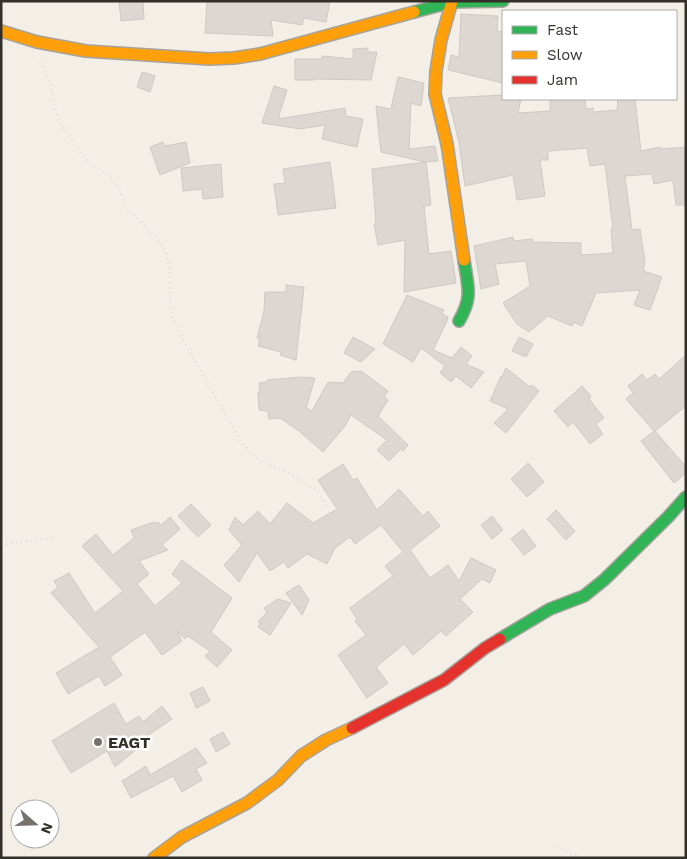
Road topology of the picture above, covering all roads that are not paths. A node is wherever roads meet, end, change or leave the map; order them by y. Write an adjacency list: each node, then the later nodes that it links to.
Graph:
1 (504, 1): 2 (street)
2 (452, 2): 3 (street); 4 (street)
3 (1, 31)
4 (459, 322)
5 (686, 497): 6 (street)
6 (154, 858)

